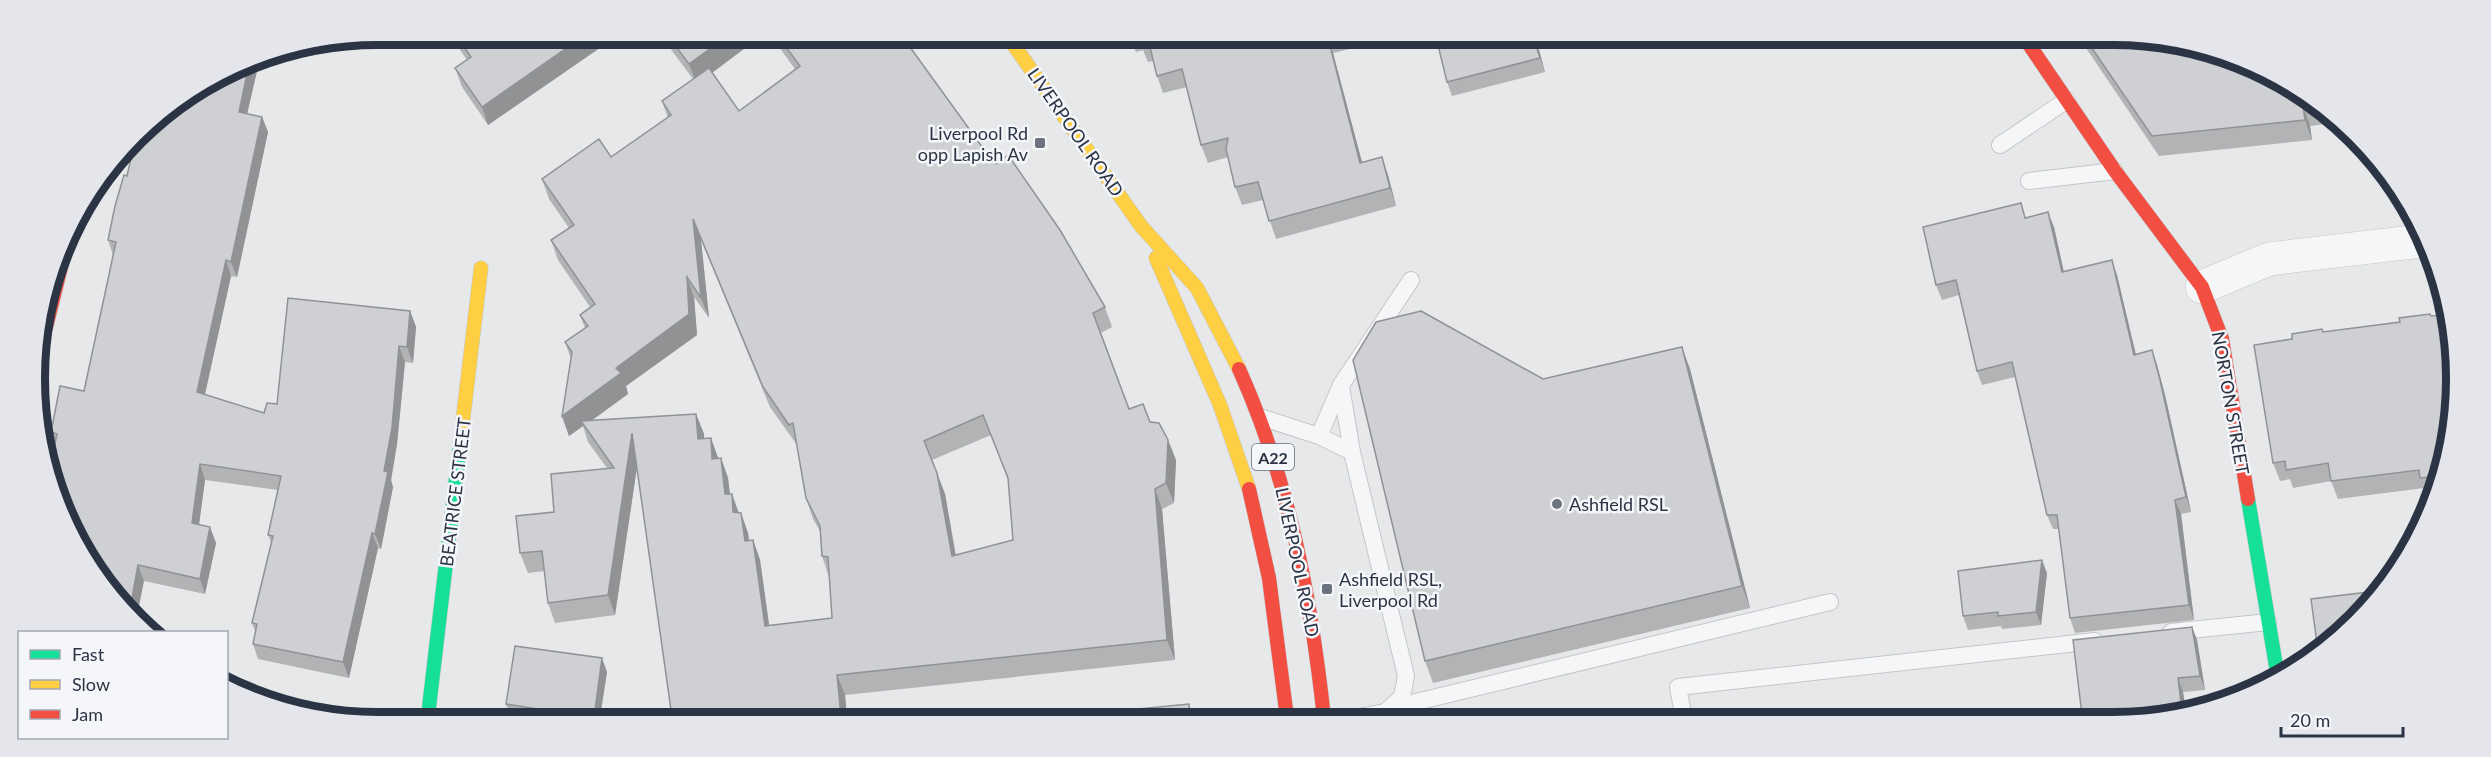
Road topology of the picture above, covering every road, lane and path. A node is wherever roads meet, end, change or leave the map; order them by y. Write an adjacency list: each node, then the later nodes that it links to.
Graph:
1 (1014, 45): 7 (main road, LIVERPOOL ROAD / A22)
2 (2029, 45): 3 (main road, NORTON STREET)
3 (2067, 100): 4 (lane); 5 (main road, NORTON STREET)
4 (2000, 145)
5 (2115, 171): 6 (lane); 11 (main road, NORTON STREET)
6 (2029, 181)
7 (1143, 228): 13 (main road, LIVERPOOL ROAD / A22); 23 (main road, LIVERPOOL ROAD / A22)
8 (2417, 242): 11 (street)
9 (481, 268): 22 (main road, BEATRICE STREET)
10 (1411, 280): 12 (lane)
11 (2202, 287): 17 (main road, NORTON STREET)
12 (1341, 385): 14 (lane); 15 (lane)
13 (1259, 417): 14 (lane); 24 (main road, LIVERPOOL ROAD / A22)
14 (1319, 436): 15 (lane)
15 (1352, 452): 21 (lane)
16 (1830, 602): 21 (lane)
17 (2268, 622): 18 (lane); 20 (main road, NORTON STREET)
18 (2150, 635)
19 (2114, 639): 26 (lane)
20 (2276, 669)
21 (1390, 708): 25 (lane)
22 (428, 712)
23 (1286, 712)
24 (1323, 712)
25 (1385, 712)
26 (1683, 712)

